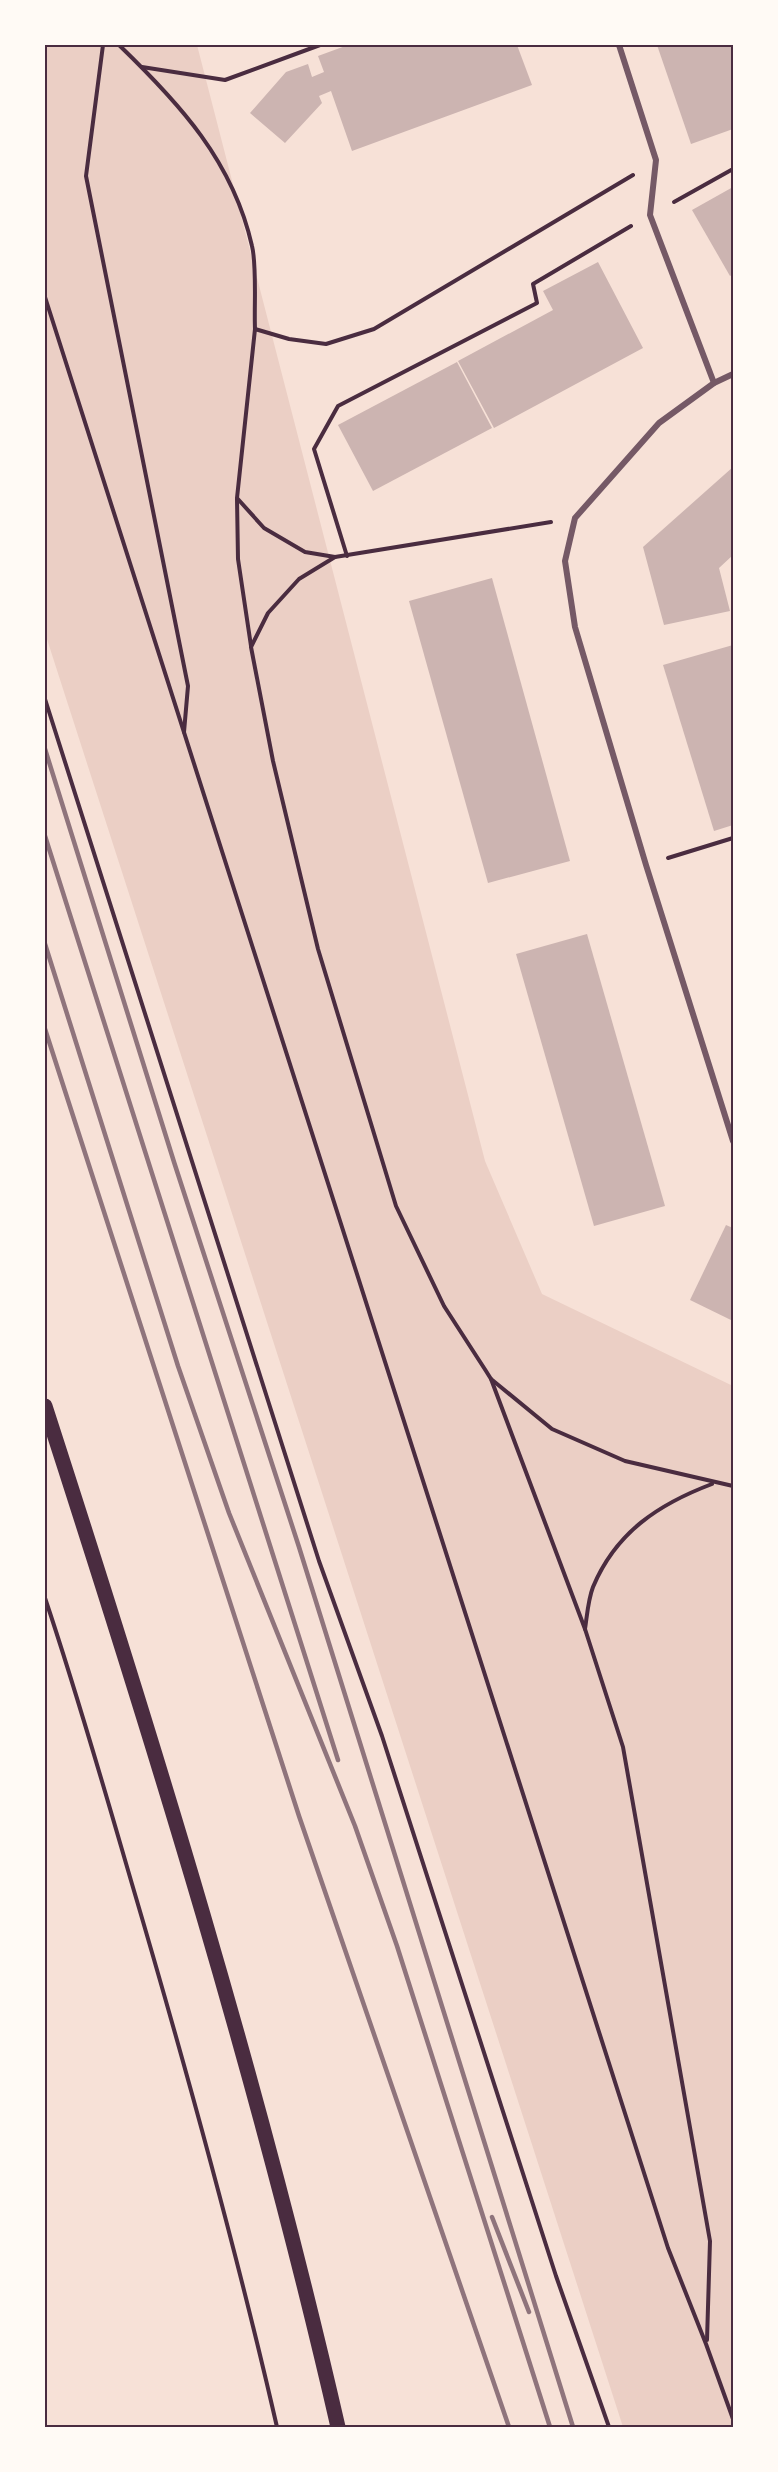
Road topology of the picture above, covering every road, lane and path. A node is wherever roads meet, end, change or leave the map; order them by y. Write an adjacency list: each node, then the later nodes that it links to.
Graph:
1 (103, 45): 19 (path)
2 (119, 45): 5 (path)
3 (320, 45): 5 (path)
4 (619, 45): 6 (street)
5 (141, 67): 10 (path)
6 (656, 160): 8 (street); 10 (path)
7 (733, 169): 8 (path)
8 (650, 215): 12 (street); 15 (path)
9 (45, 297): 19 (path)
10 (255, 329): 13 (path)
11 (733, 374): 12 (street)
12 (714, 383): 14 (street)
13 (237, 498): 16 (path); 17 (path)
14 (575, 518): 15 (path); 21 (street)
15 (347, 556): 16 (path)
16 (335, 557): 17 (path)
17 (251, 647): 23 (path)
18 (45, 699): 33 (path)
19 (184, 734): 29 (path)
20 (733, 838): 21 (path)
21 (646, 865): 22 (street)
22 (733, 1142)
23 (491, 1378): 25 (path); 28 (path)
24 (45, 1406): 32 (main road)
25 (714, 1483): 26 (path); 28 (path)
26 (733, 1486)
27 (45, 1598): 31 (path)
28 (585, 1629): 29 (path)
29 (706, 2344): 30 (path)
30 (733, 2419)
31 (276, 2427)
32 (338, 2427)
33 (609, 2427)

